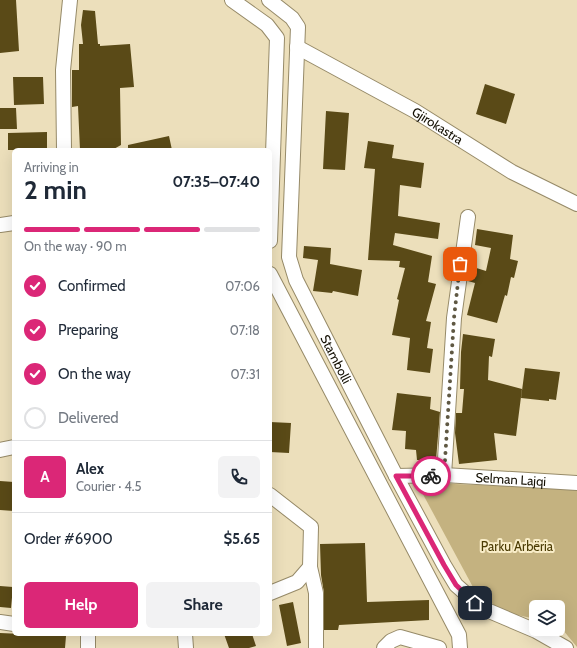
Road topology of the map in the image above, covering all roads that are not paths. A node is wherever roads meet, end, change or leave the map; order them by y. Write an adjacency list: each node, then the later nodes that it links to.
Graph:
1 (70, 0): 5 (street)
2 (232, 0): 6 (street)
3 (269, 0): 4 (street, Stambolli)
4 (297, 47): 7 (street, Gjirokastra); 14 (street, Stambolli)
5 (64, 148)
6 (272, 183)
7 (577, 204)
8 (468, 217): 15 (street)
9 (12, 223): 10 (street)
10 (0, 225)
11 (272, 278): 29 (street)
12 (12, 447): 13 (street)
13 (0, 450)
14 (396, 476): 15 (street, Selman Lajqi); 30 (street, Stambolli)
15 (444, 476): 16 (street, Selman Lajqi)
16 (577, 482)
17 (272, 498): 18 (street)
18 (310, 567): 19 (street); 26 (street)
19 (272, 592)
20 (0, 622): 21 (street)
21 (12, 624)
22 (88, 636): 24 (street)
23 (185, 636): 25 (street)
24 (88, 648)
25 (186, 648)
26 (316, 648)
27 (384, 648): 28 (street)
28 (439, 648)
29 (460, 648)
30 (566, 648)

